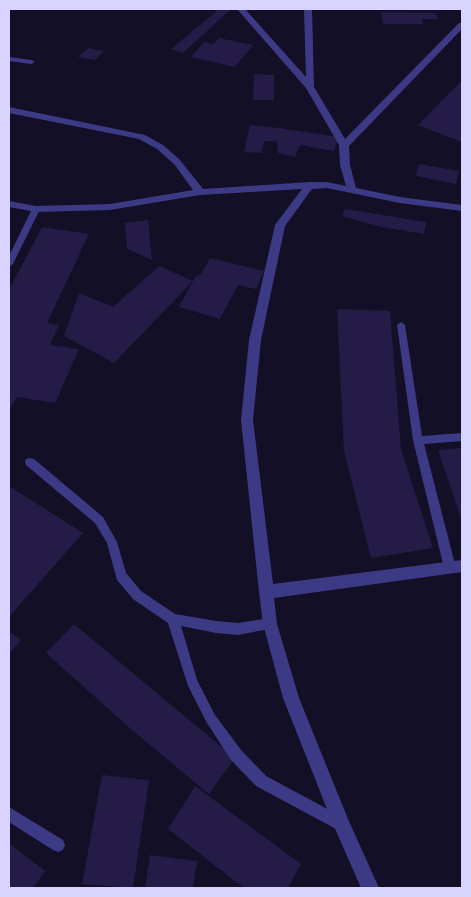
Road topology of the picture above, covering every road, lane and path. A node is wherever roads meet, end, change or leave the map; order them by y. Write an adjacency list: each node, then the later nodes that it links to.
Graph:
1 (241, 9): 6 (street)
2 (308, 9): 6 (street)
3 (462, 26): 8 (street)
4 (9, 59): 5 (street)
5 (31, 62)
6 (310, 87): 8 (street)
7 (9, 110): 11 (street)
8 (344, 145): 10 (street)
9 (310, 185): 10 (street); 11 (street); 21 (street)
10 (352, 189): 13 (street)
11 (200, 192): 14 (street)
12 (9, 204): 14 (street)
13 (462, 208)
14 (36, 209): 15 (lane)
15 (9, 264)
16 (401, 325): 18 (lane)
17 (462, 437): 18 (lane)
18 (418, 440): 20 (lane)
19 (30, 462): 22 (lane)
20 (456, 567): 21 (street)
21 (266, 592): 23 (street)
22 (173, 619): 23 (lane); 25 (lane)
23 (270, 624): 25 (street)
24 (9, 814): 26 (lane)
25 (341, 824): 27 (street)
26 (58, 845)
27 (370, 888)

